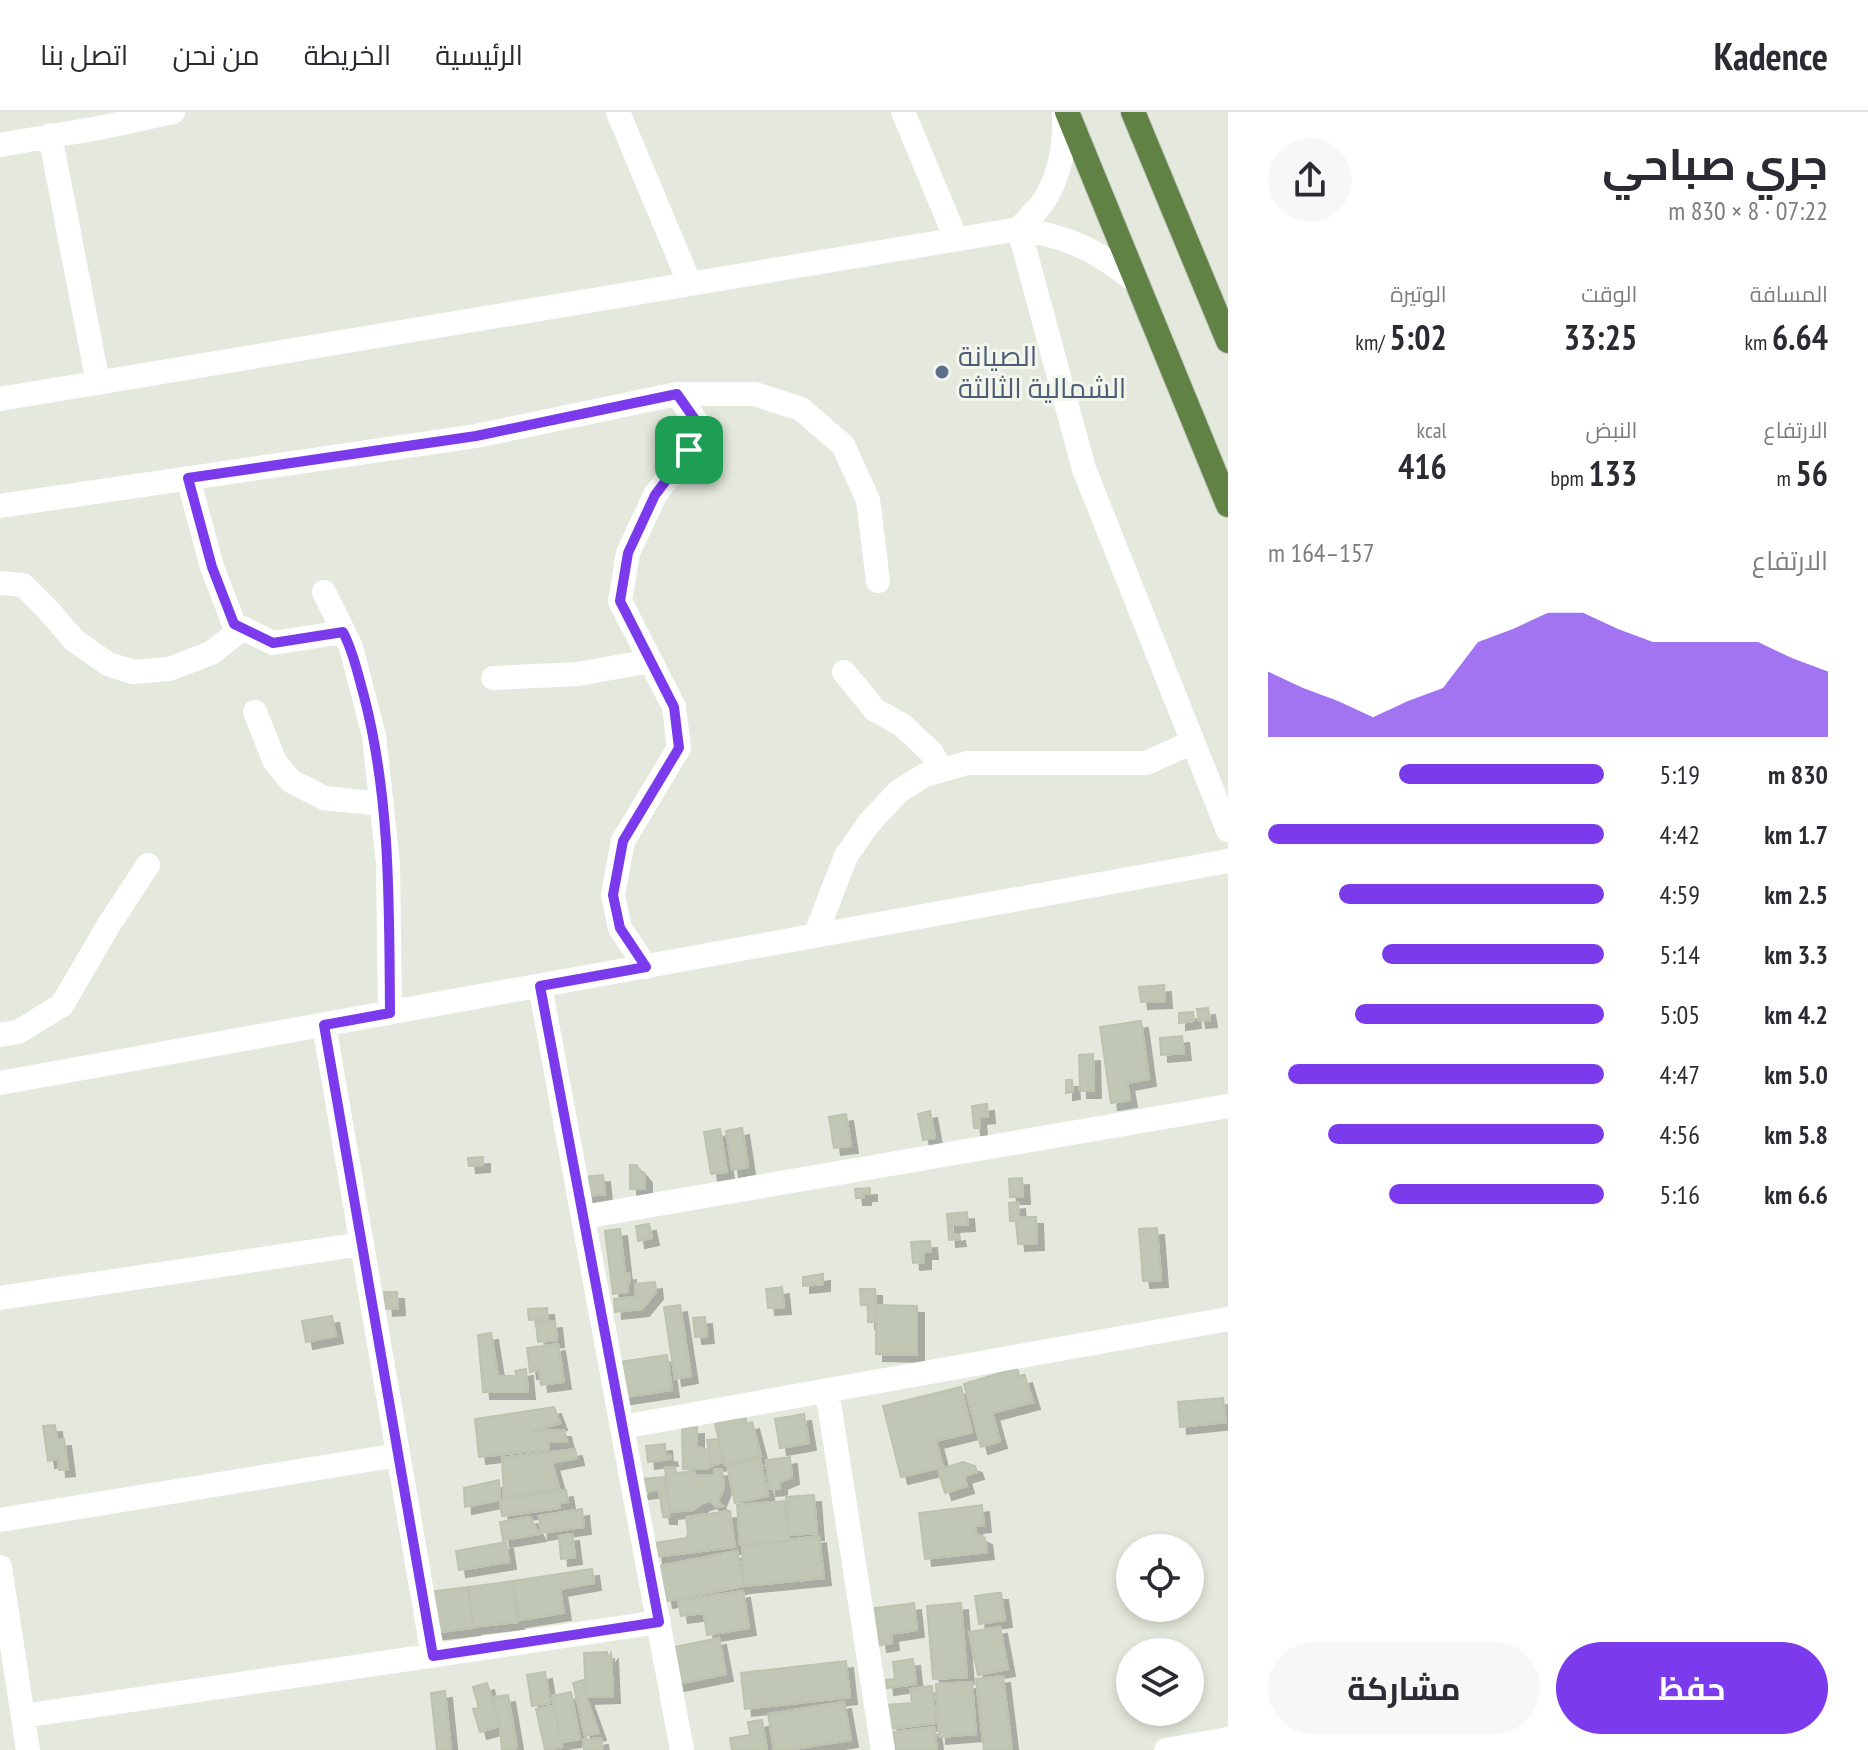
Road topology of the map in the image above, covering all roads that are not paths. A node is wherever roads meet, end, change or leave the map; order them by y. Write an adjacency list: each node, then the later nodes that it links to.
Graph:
1 (618, 112): 11 (street)
2 (903, 112): 9 (street)
3 (1065, 112): 8 (street); 10 (highway)
4 (1133, 112): 12 (highway)
5 (162, 113): 6 (street)
6 (50, 135): 7 (street); 13 (street)
7 (0, 145)
8 (1019, 229): 9 (street); 10 (street); 28 (street)
9 (956, 239): 11 (street)
10 (1135, 281): 17 (highway)
11 (690, 284): 13 (street)
12 (1228, 341)
13 (98, 383): 15 (street)
14 (677, 394): 16 (street); 19 (street); 24 (street)
15 (0, 399)
16 (188, 478): 18 (street); 22 (street)
17 (1228, 505)
18 (0, 506)
19 (878, 581)
20 (0, 583): 22 (street)
21 (324, 592): 23 (street)
22 (243, 628): 23 (street)
23 (343, 632): 30 (street)
24 (650, 661): 26 (street); 35 (street)
25 (844, 672): 29 (street)
26 (493, 678)
27 (255, 712): 30 (street)
28 (1193, 742): 29 (street); 31 (street)
29 (941, 770): 34 (street)
30 (382, 804): 37 (street)
31 (1228, 830)
32 (1228, 861): 34 (street)
33 (148, 865): 39 (street)
34 (815, 936): 35 (street)
35 (646, 967): 36 (street)
36 (540, 986): 37 (street); 42 (street)
37 (390, 1013): 38 (street)
38 (324, 1025): 40 (street); 43 (street)
39 (0, 1035)
40 (0, 1083)
41 (1228, 1106): 42 (street)
42 (583, 1217): 47 (street)
43 (362, 1244): 44 (street); 48 (street)
44 (0, 1298)
45 (1228, 1319): 46 (street)
46 (827, 1390): 47 (street); 57 (street)
47 (622, 1427): 51 (street)
48 (398, 1455): 49 (street); 52 (street)
49 (0, 1520)
50 (0, 1567): 53 (street)
51 (659, 1622): 52 (street); 56 (street)
52 (433, 1656): 53 (street)
53 (23, 1716): 55 (street)
54 (1228, 1739): 58 (street)
55 (28, 1750)
56 (682, 1750)
57 (883, 1750)
58 (1166, 1750)

